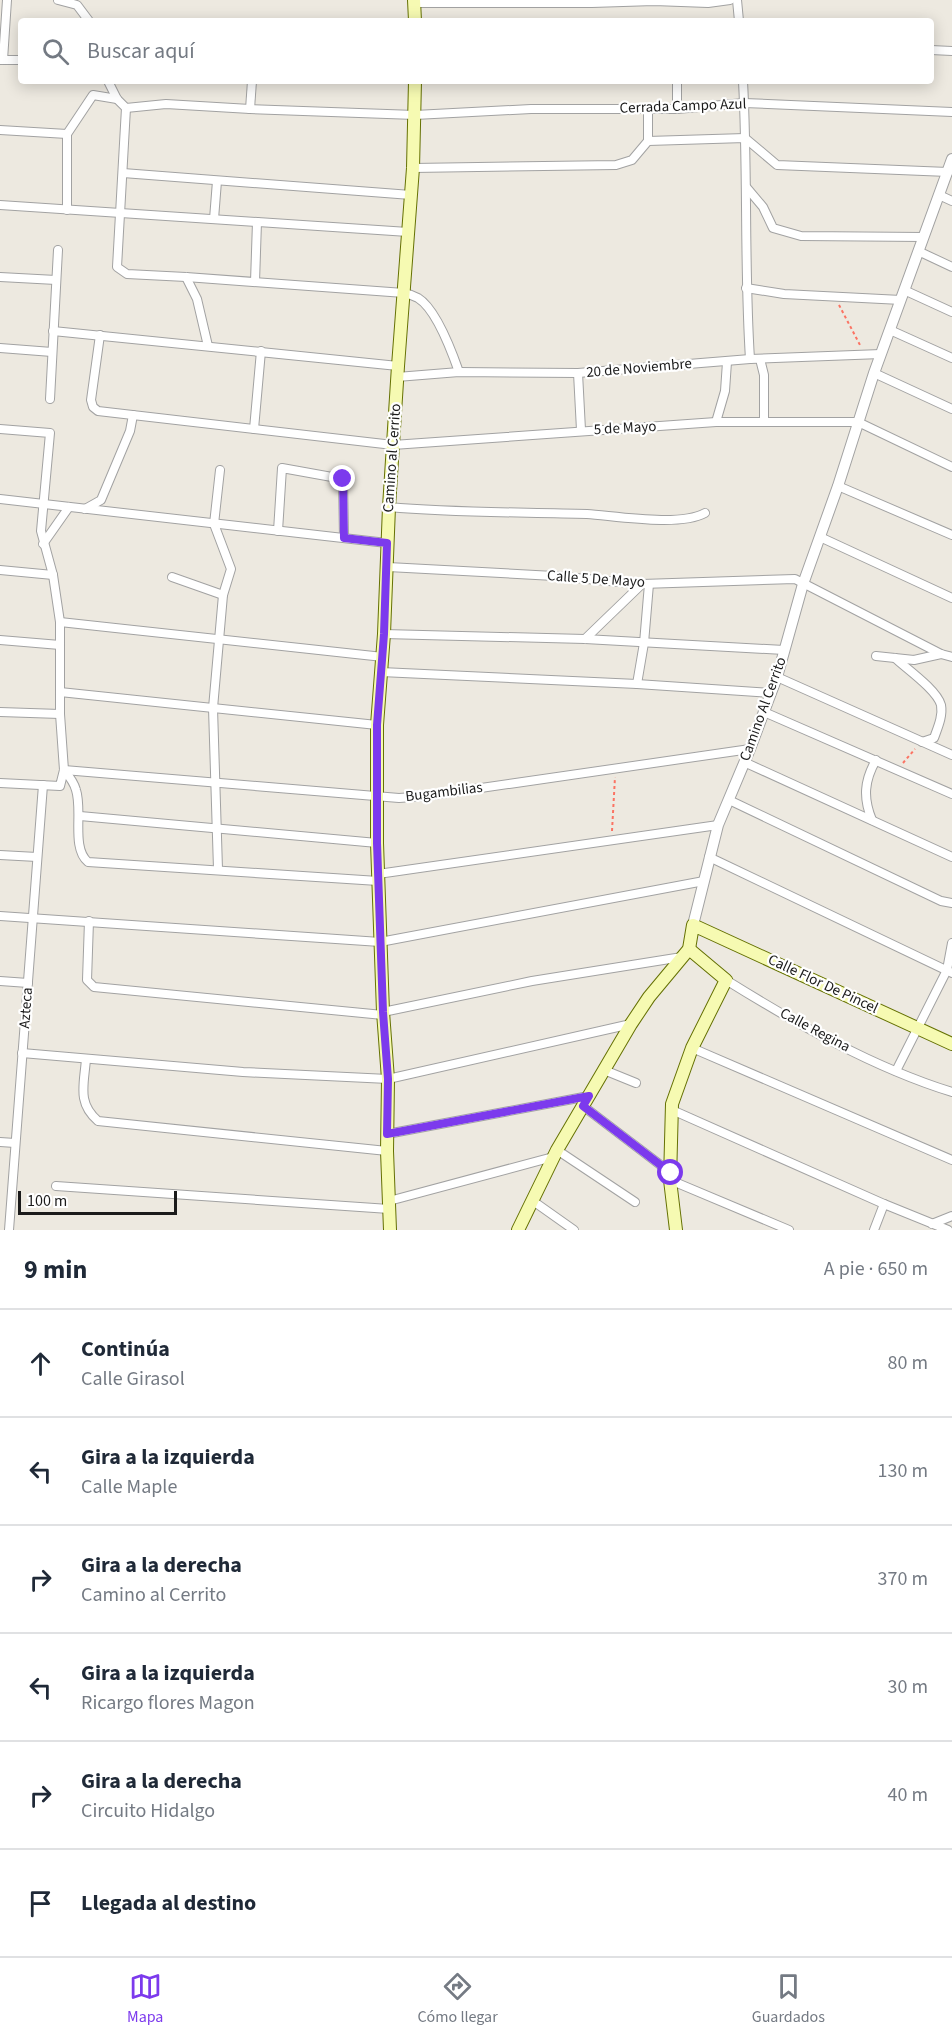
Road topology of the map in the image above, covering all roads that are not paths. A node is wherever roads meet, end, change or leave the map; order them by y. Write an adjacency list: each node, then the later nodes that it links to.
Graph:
1 (7, 0): 13 (street)
2 (58, 0): 8 (street)
3 (730, 0): 5 (street)
4 (738, 0): 10 (street)
5 (639, 1): 7 (street)
6 (414, 2): 7 (street); 9 (main road)
7 (592, 2)
8 (87, 18)
9 (415, 18)
10 (739, 18)
11 (934, 50): 12 (street)
12 (952, 51)
13 (1, 60): 14 (street)
14 (18, 60)
15 (110, 84): 20 (street)
16 (252, 84): 23 (street)
17 (415, 84): 27 (main road, Camino al Cerrito)
18 (677, 84): 24 (street)
19 (743, 84): 21 (street)
20 (117, 99): 22 (street); 29 (street)
21 (744, 103): 24 (street, Cerrada Campo Azul); 26 (street, Cerrada Campo Azul); 30 (street)
22 (126, 108): 23 (street, Cerrada Campo Azul); 35 (street)
23 (250, 109): 27 (street, Cerrada Campo Azul)
24 (677, 109): 25 (street, Cerrada Campo Azul)
25 (648, 110): 27 (street, Cerrada Campo Azul); 31 (street)
26 (952, 112)
27 (415, 115): 33 (main road, Camino al Cerrito)
28 (0, 130): 29 (street)
29 (67, 134): 42 (street)
30 (745, 138): 31 (street); 34 (street); 37 (street)
31 (648, 141): 33 (street)
32 (952, 159): 34 (street, Camino Al Cerrito)
33 (413, 168): 38 (main road, Camino al Cerrito)
34 (948, 172): 39 (street, Camino Al Cerrito)
35 (123, 173): 36 (street); 43 (street)
36 (217, 181): 38 (street); 44 (street)
37 (747, 188): 47 (street); 55 (street)
38 (411, 195): 46 (main road, Camino al Cerrito)
39 (939, 195): 40 (street); 47 (street, Camino Al Cerrito)
40 (952, 201)
41 (0, 205): 42 (street)
42 (67, 210): 43 (street)
43 (119, 213): 44 (street); 52 (street)
44 (214, 219): 45 (street)
45 (257, 222): 46 (street); 54 (street)
46 (408, 232): 56 (main road, Camino al Cerrito)
47 (924, 237): 49 (street, Camino Al Cerrito)
48 (58, 250): 53 (street)
49 (918, 251): 50 (street); 57 (street, Camino Al Cerrito)
50 (952, 267)
51 (0, 277): 53 (street)
52 (186, 277): 54 (street); 62 (street)
53 (56, 280): 60 (street)
54 (255, 282): 56 (street)
55 (746, 288): 57 (street); 68 (street)
56 (404, 293): 70 (main road, Camino al Cerrito); 71 (street)
57 (902, 295): 58 (street); 59 (street, Camino Al Cerrito)
58 (952, 312)
59 (890, 330): 66 (street, Camino Al Cerrito); 67 (street)
60 (53, 331): 61 (street, 20 de Noviembre); 65 (street)
61 (100, 335): 62 (street, 20 de Noviembre); 76 (street, 5 de Mayo)
62 (208, 346): 64 (street, 20 de Noviembre)
63 (0, 348): 65 (street)
64 (261, 351): 70 (street, 20 de Noviembre); 81 (street)
65 (52, 352): 74 (street)
66 (880, 354): 68 (street, 20 de Noviembre); 73 (street, Camino Al Cerrito)
67 (952, 358)
68 (755, 359): 69 (street, 20 de Noviembre); 78 (street)
69 (727, 362): 72 (street, 20 de Noviembre); 77 (street)
70 (398, 372): 71 (street, 20 de Noviembre); 83 (main road, Camino al Cerrito)
71 (459, 372): 72 (street, 20 de Noviembre)
72 (578, 373): 82 (street)
73 (874, 373): 75 (street); 79 (street, Camino Al Cerrito)
74 (50, 399)
75 (952, 409)
76 (133, 415): 81 (street, 5 de Mayo); 91 (street)
77 (716, 422): 78 (street, 5 de Mayo); 82 (street, 5 de Mayo)
78 (764, 422): 79 (street, 5 de Mayo)
79 (858, 422): 84 (street); 86 (street, Camino Al Cerrito)
80 (0, 429): 88 (street)
81 (254, 429): 83 (street, 5 de Mayo)
82 (581, 430): 83 (street, 5 de Mayo)
83 (393, 445): 90 (main road, Camino al Cerrito)
84 (952, 467)
85 (220, 470): 93 (street)
86 (838, 486): 95 (street); 96 (street, Camino Al Cerrito)
87 (0, 499): 88 (street)
88 (42, 504): 89 (street); 99 (street)
89 (69, 507): 91 (street); 99 (street)
90 (389, 507): 92 (street); 98 (main road, Camino al Cerrito)
91 (85, 509): 93 (street)
92 (705, 513)
93 (214, 524): 94 (street); 106 (street)
94 (278, 531): 97 (street); 97 (street)
95 (952, 535)
96 (820, 537): 105 (street, Camino Al Cerrito); 107 (street)
97 (344, 538): 98 (street)
98 (387, 543): 100 (main road, Camino al Cerrito)
99 (43, 544): 102 (street)
100 (388, 567): 104 (street, Calle 5 De Mayo); 109 (main road, Camino al Cerrito)
101 (0, 570): 102 (street)
102 (53, 575): 108 (street)
103 (172, 577): 106 (street)
104 (645, 584): 105 (street, Calle 5 De Mayo); 111 (street); 113 (street)
105 (803, 584): 115 (street, Camino Al Cerrito); 116 (street, Calle 5 De Mayo)
106 (224, 595): 110 (street)
107 (952, 598)
108 (60, 622): 110 (street); 114 (street)
109 (384, 634): 111 (street); 118 (main road, Camino al Cerrito)
110 (220, 639): 118 (street); 126 (street)
111 (585, 639): 113 (street)
112 (0, 640): 114 (street)
113 (644, 643): 115 (street); 123 (street)
114 (60, 645): 124 (street)
115 (784, 650): 122 (street, Camino Al Cerrito)
116 (941, 654): 119 (street); 120 (street)
117 (876, 656): 120 (street)
118 (383, 657): 121 (main road, Camino al Cerrito)
119 (952, 657)
120 (895, 658): 131 (street)
121 (381, 672): 123 (street); 130 (main road, Camino al Cerrito)
122 (777, 677): 125 (street, Camino Al Cerrito); 131 (street)
123 (637, 684): 125 (street)
124 (60, 692): 126 (street); 129 (street)
125 (771, 693): 127 (street, Camino Al Cerrito)
126 (213, 708): 130 (street); 137 (street)
127 (764, 711): 132 (street, Camino Al Cerrito); 134 (street)
128 (0, 712): 129 (street)
129 (60, 714): 136 (street)
130 (377, 725): 141 (main road, Camino al Cerrito)
131 (922, 742): 133 (street)
132 (750, 749): 135 (street, Camino Al Cerrito); 141 (street, Bugambilias)
133 (952, 755)
134 (876, 760): 140 (street); 144 (street)
135 (744, 762): 142 (street, Camino Al Cerrito); 144 (street)
136 (64, 770): 137 (street, Bugambilias); 139 (street); 143 (street)
137 (214, 782): 141 (street, Bugambilias); 146 (street)
138 (0, 783): 139 (street)
139 (43, 785): 149 (street, Azteca)
140 (951, 792)
141 (377, 796): 147 (main road, Camino al Cerrito)
142 (729, 800): 145 (street, Camino Al Cerrito); 155 (street)
143 (80, 816): 146 (street); 152 (street)
144 (872, 820): 151 (street)
145 (718, 825): 150 (street, Camino Al Cerrito); 153 (street)
146 (217, 827): 147 (street); 152 (street)
147 (377, 843): 153 (main road, Camino al Cerrito)
148 (0, 855): 149 (street)
149 (37, 857): 157 (street, Azteca)
150 (709, 857): 154 (street, Camino Al Cerrito); 163 (street)
151 (952, 857)
152 (218, 869): 153 (street)
153 (378, 877): 160 (main road, Camino al Cerrito)
154 (704, 881): 159 (street, Camino Al Cerrito); 160 (street)
155 (952, 903)
156 (0, 916): 157 (street)
157 (33, 918): 158 (street); 166 (street, Azteca)
158 (89, 921): 160 (street); 167 (street)
159 (693, 925): 162 (main road, Camino Al Cerrito); 169 (main road, Calle Flor De Pincel)
160 (380, 942): 167 (main road, Camino al Cerrito)
161 (952, 943): 163 (street)
162 (686, 953): 164 (main road, Calle Regina); 167 (street); 168 (main road)
163 (950, 971): 169 (street)
164 (726, 980): 171 (main road); 175 (street, Calle Regina)
165 (0, 981): 166 (street)
166 (28, 983): 172 (street, Azteca)
167 (383, 1014): 176 (main road, Camino al Cerrito)
168 (631, 1024): 174 (main road); 176 (street)
169 (918, 1028): 170 (main road, Calle Flor De Pincel); 175 (street)
170 (952, 1044)
171 (692, 1048): 180 (main road); 186 (street)
172 (22, 1053): 173 (street); 183 (street, Azteca)
173 (86, 1059): 176 (street); 184 (street)
174 (604, 1071): 177 (street); 179 (main road)
175 (896, 1071): 178 (street, Calle Regina)
176 (388, 1079): 181 (main road, Camino al Cerrito)
177 (636, 1083)
178 (952, 1092)
179 (586, 1101): 181 (street); 185 (main road); 187 (street)
180 (672, 1110): 187 (main road); 191 (street)
181 (387, 1134): 184 (main road, Camino al Cerrito)
182 (0, 1142): 183 (street)
183 (15, 1143): 195 (street, Azteca)
184 (387, 1151): 192 (main road, Camino al Cerrito)
185 (555, 1154): 189 (main road); 190 (street); 192 (street)
186 (952, 1160)
187 (671, 1176): 199 (main road); 200 (street)
188 (56, 1186): 192 (street)
189 (533, 1201): 197 (main road); 198 (street)
190 (635, 1202)
191 (884, 1204): 194 (street); 201 (street)
192 (389, 1205): 196 (main road, Camino al Cerrito)
193 (952, 1216): 194 (street)
194 (932, 1224): 202 (street)
195 (9, 1230)
196 (390, 1230)
197 (518, 1230)
198 (574, 1230)
199 (676, 1230)
200 (789, 1230)
201 (874, 1230)
202 (948, 1230)

